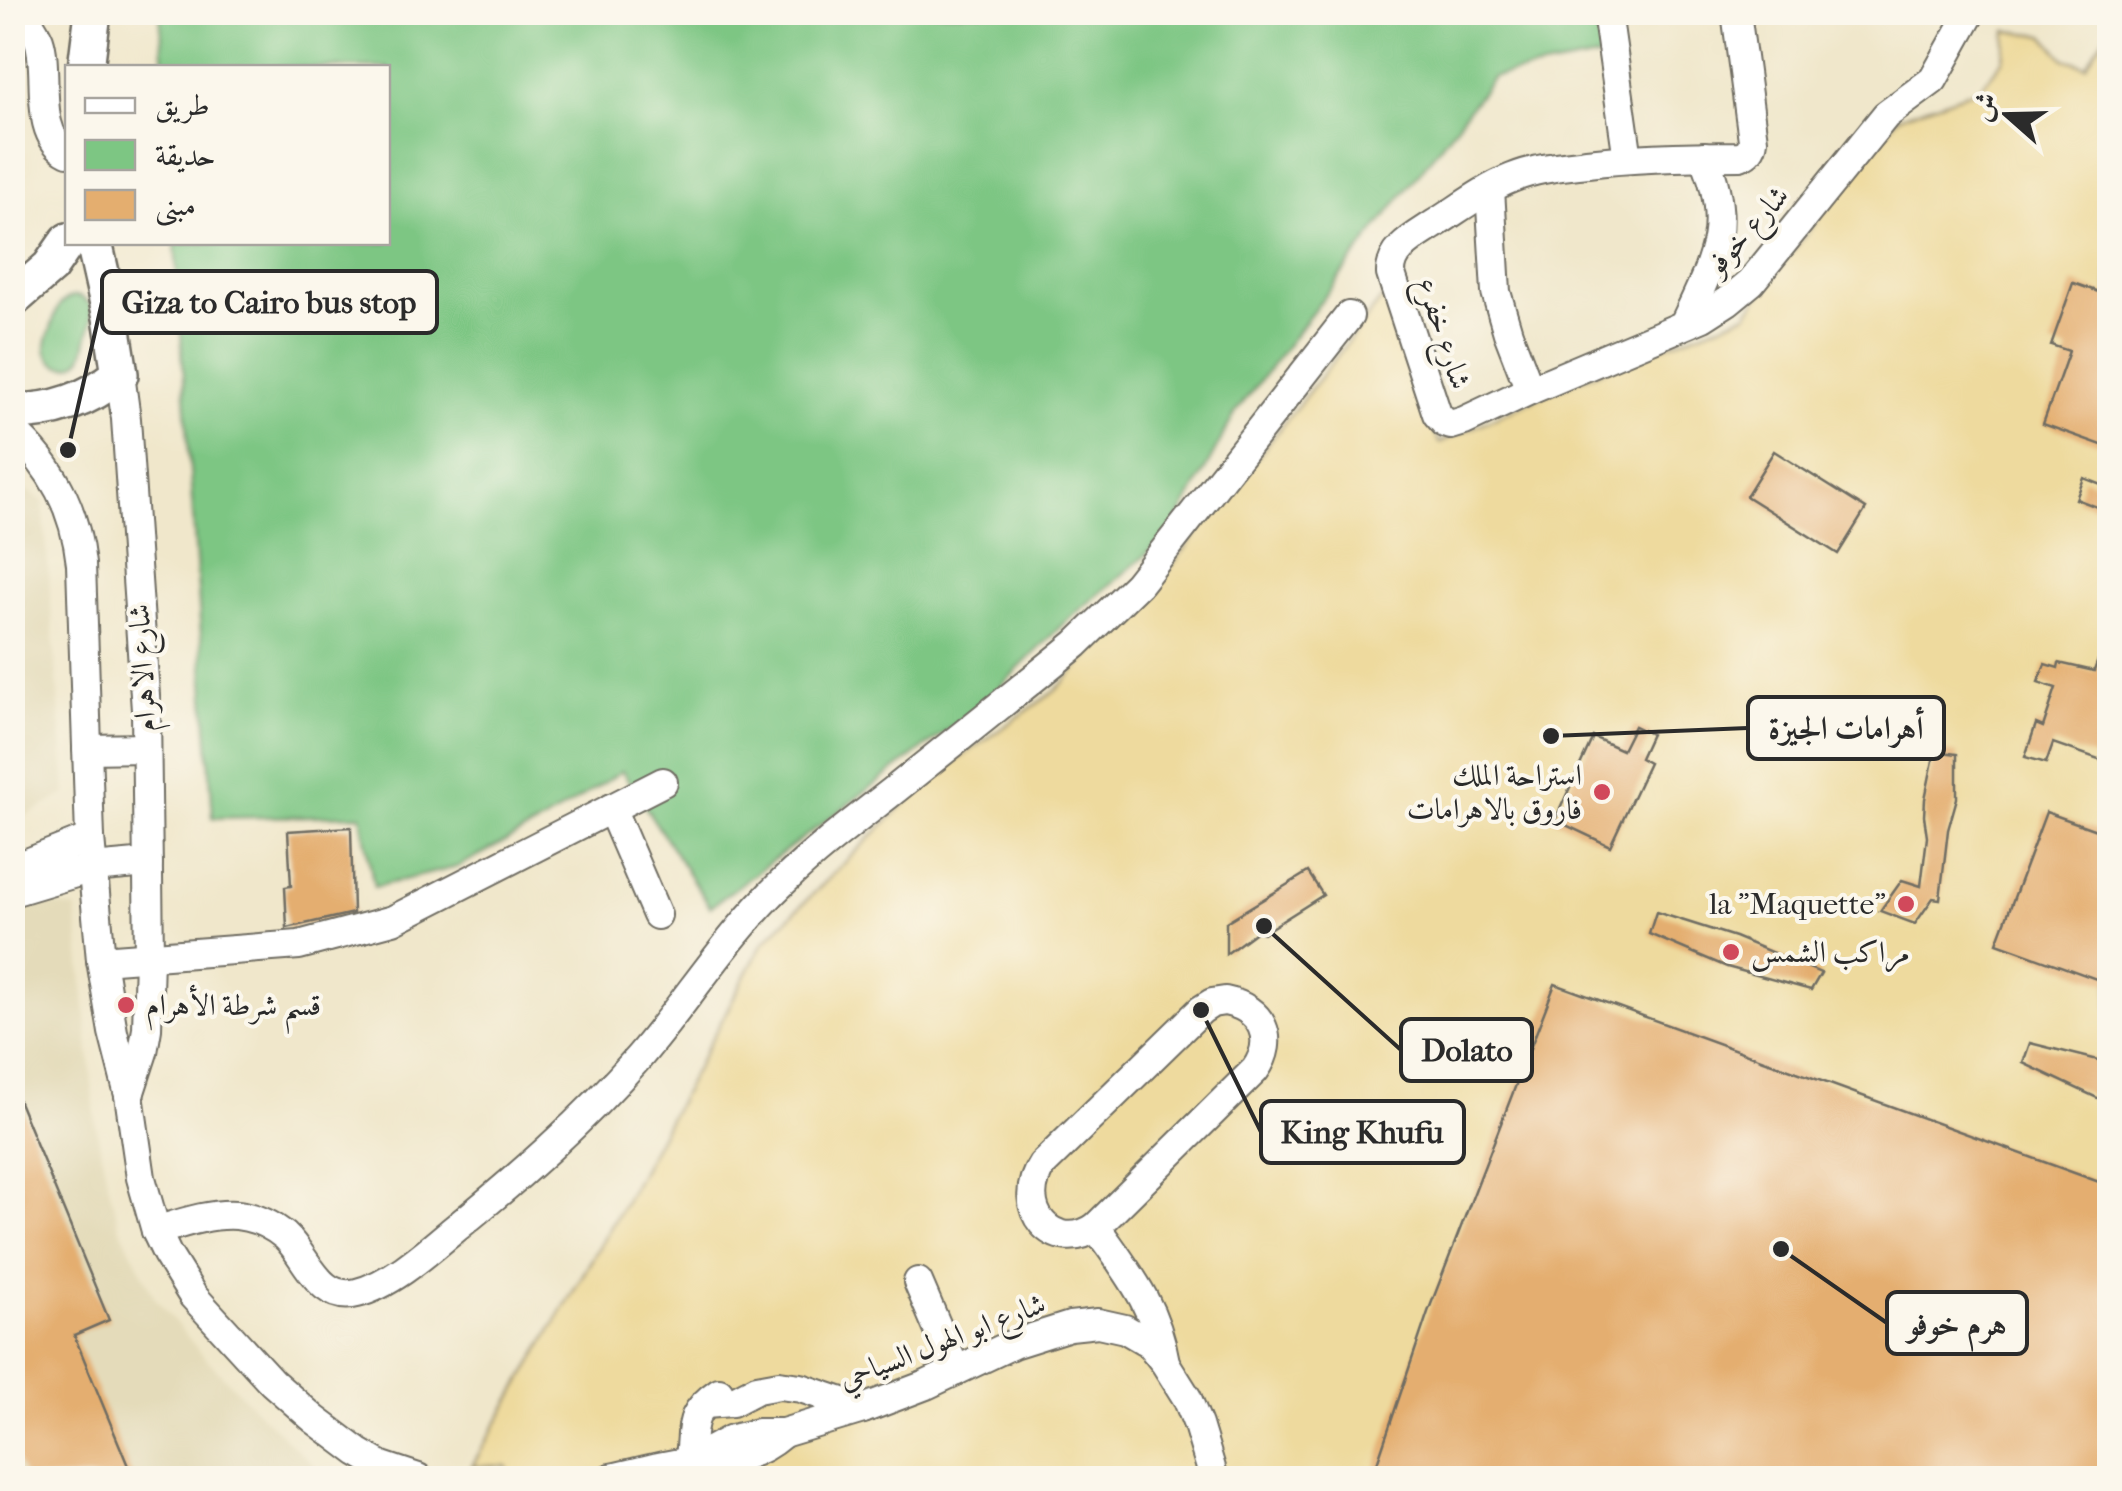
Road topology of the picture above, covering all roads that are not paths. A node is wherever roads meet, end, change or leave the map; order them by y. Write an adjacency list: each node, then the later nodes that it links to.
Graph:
1 (22, 12): 7 (street)
2 (93, 12): 6 (main road)
3 (1608, 12): 9 (street)
4 (1736, 12): 8 (street)
5 (1971, 12): 15 (street, شارع خوفو)
6 (86, 65)
7 (65, 150)
8 (1704, 156): 9 (street); 15 (street)
9 (1628, 159): 10 (street)
10 (1490, 189): 17 (street); 19 (street, شارع خفرع)
11 (65, 245): 13 (main road)
12 (95, 245): 16 (main road, شارع الاهرام)
13 (12, 300)
14 (1349, 316): 35 (street)
15 (1684, 324): 17 (street, شارع خوفو)
16 (120, 374): 18 (main road); 21 (street, شارع الاهرام)
17 (1530, 390): 19 (street, شارع خوفو)
18 (12, 412)
19 (1445, 423)
20 (12, 430): 22 (street, شارع الاهرام)
21 (146, 748): 22 (street); 26 (street, شارع الاهرام)
22 (88, 749): 25 (street, شارع الاهرام)
23 (664, 782): 24 (street)
24 (612, 808): 30 (street); 31 (street)
25 (90, 838): 27 (street); 28 (street, شارع الاهرام)
26 (148, 863): 28 (street); 31 (street, شارع الاهرام)
27 (12, 868)
28 (92, 868): 29 (street); 32 (street, شارع الاهرام)
29 (12, 892)
30 (658, 915)
31 (150, 957): 32 (street); 33 (street, شارع الاهرام)
32 (101, 960): 33 (street, شارع الاهرام)
33 (129, 1095): 35 (street, شارع الاهرام)
34 (1096, 1227): 34 (street); 37 (street)
35 (156, 1231): 41 (street, شارع الاهرام)
36 (918, 1282): 38 (street)
37 (1166, 1362): 38 (street, شارع ابو الهول السياحي); 44 (street, شارع ابو الهول السياحي)
38 (956, 1371): 39 (street, شارع ابو الهول السياحي)
39 (863, 1409): 40 (street, شارع ابو الهول السياحي); 40 (street)
40 (686, 1470): 43 (street)
41 (386, 1472): 42 (street, شارع الاهرام)
42 (418, 1478)
43 (611, 1478)
44 (1214, 1478)

